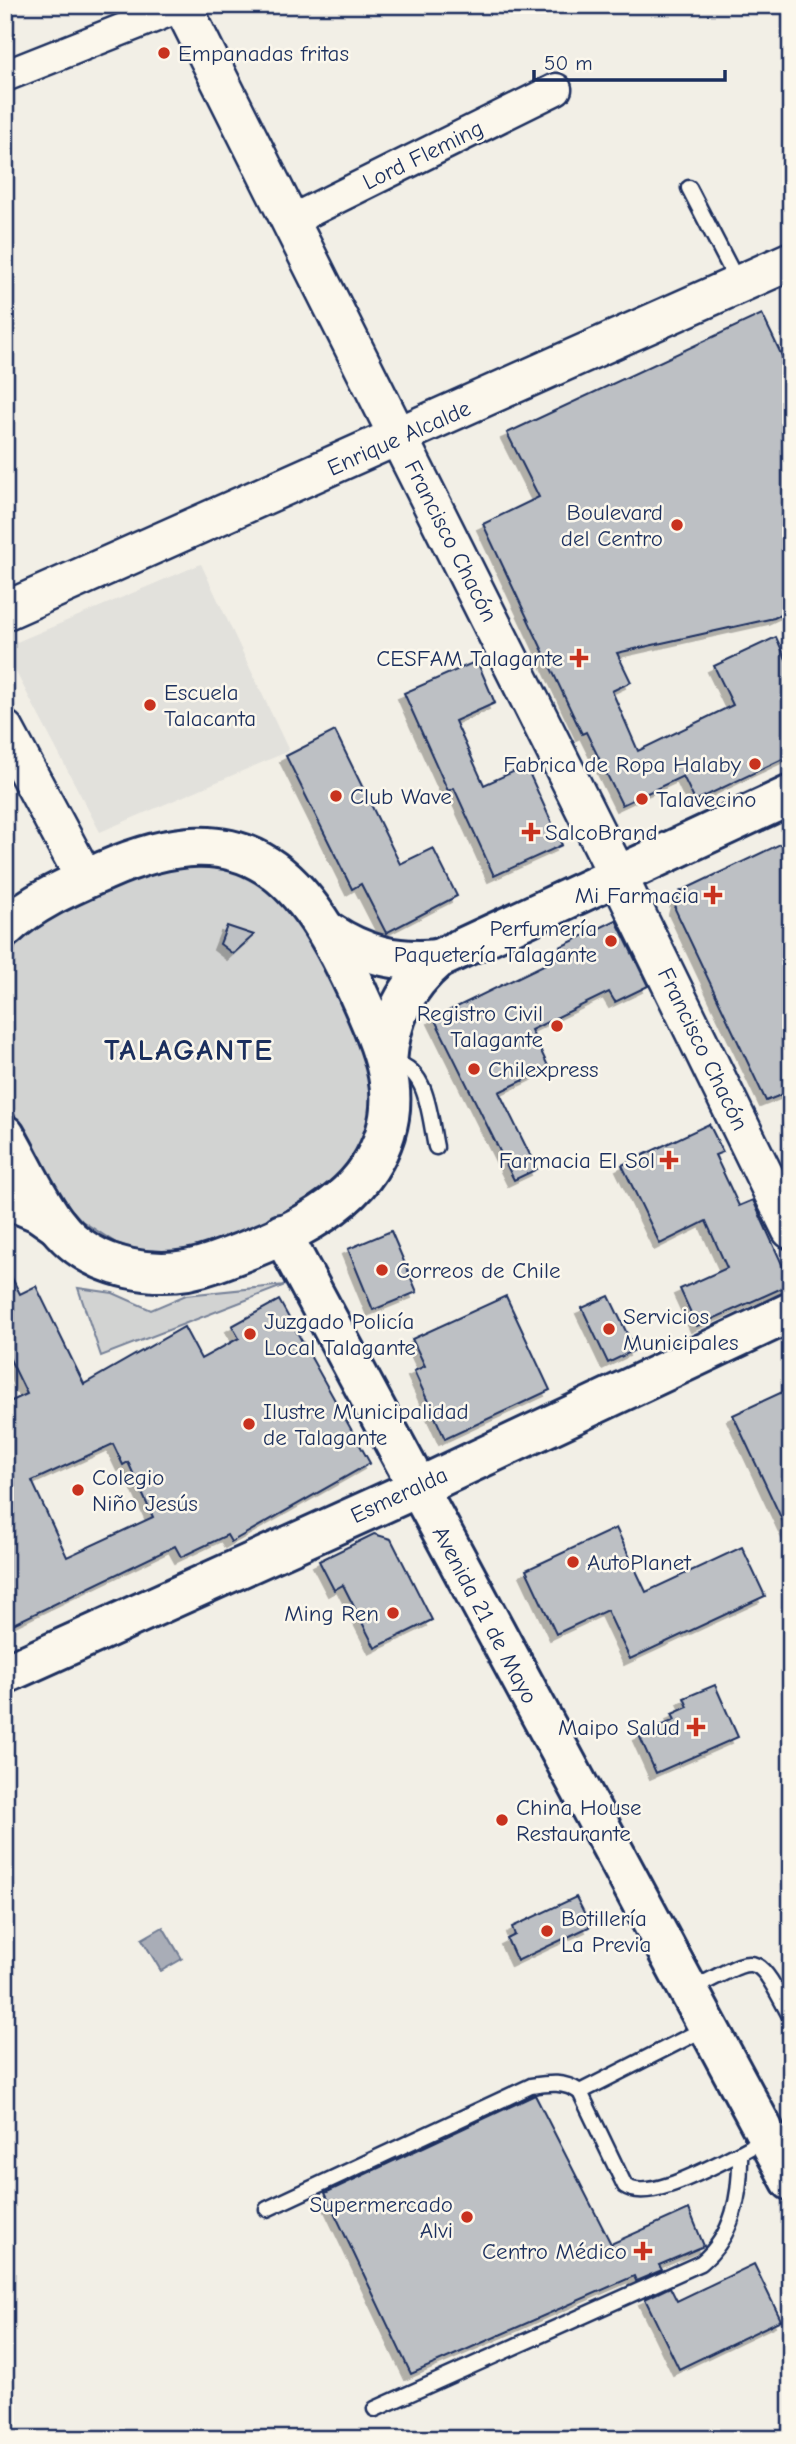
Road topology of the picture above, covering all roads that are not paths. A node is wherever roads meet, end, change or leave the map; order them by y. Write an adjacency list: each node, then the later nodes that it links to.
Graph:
1 (183, 6): 2 (street); 5 (street, Francisco Chacón)
2 (5, 76)
3 (556, 89): 5 (street, Lord Fleming)
4 (689, 188): 7 (lane)
5 (290, 221): 8 (street, Francisco Chacón)
6 (791, 261): 7 (street, Enrique Alcalde)
7 (738, 285): 8 (street, Enrique Alcalde)
8 (399, 438): 9 (street, Enrique Alcalde); 12 (street, Francisco Chacón)
9 (5, 611)
10 (5, 730): 13 (street)
11 (791, 795): 12 (main road)
12 (618, 876): 16 (main road); 22 (street, Francisco Chacón)
13 (85, 879): 14 (main road); 15 (main road)
14 (5, 928)
15 (329, 932): 16 (main road); 17 (main road)
16 (438, 959): 17 (main road)
17 (387, 1062): 19 (lane); 23 (main road)
18 (5, 1135): 21 (main road)
19 (436, 1147)
20 (5, 1198): 21 (main road)
21 (58, 1226): 23 (main road)
22 (791, 1230)
23 (282, 1234): 25 (main road, Avenida 21 de Mayo)
24 (791, 1312): 25 (main road, Esmeralda)
25 (417, 1488): 26 (main road, Esmeralda); 27 (main road, Avenida 21 de Mayo)
26 (5, 1674)
27 (688, 1991): 28 (lane); 29 (main road, Avenida 21 de Mayo)
28 (791, 2018)
29 (708, 2027): 30 (lane); 31 (main road, Avenida 21 de Mayo)
30 (580, 2092): 31 (lane); 33 (lane)
31 (754, 2145): 32 (main road, Avenida 21 de Mayo); 34 (lane)
32 (791, 2181)
33 (267, 2209)
34 (375, 2409)

